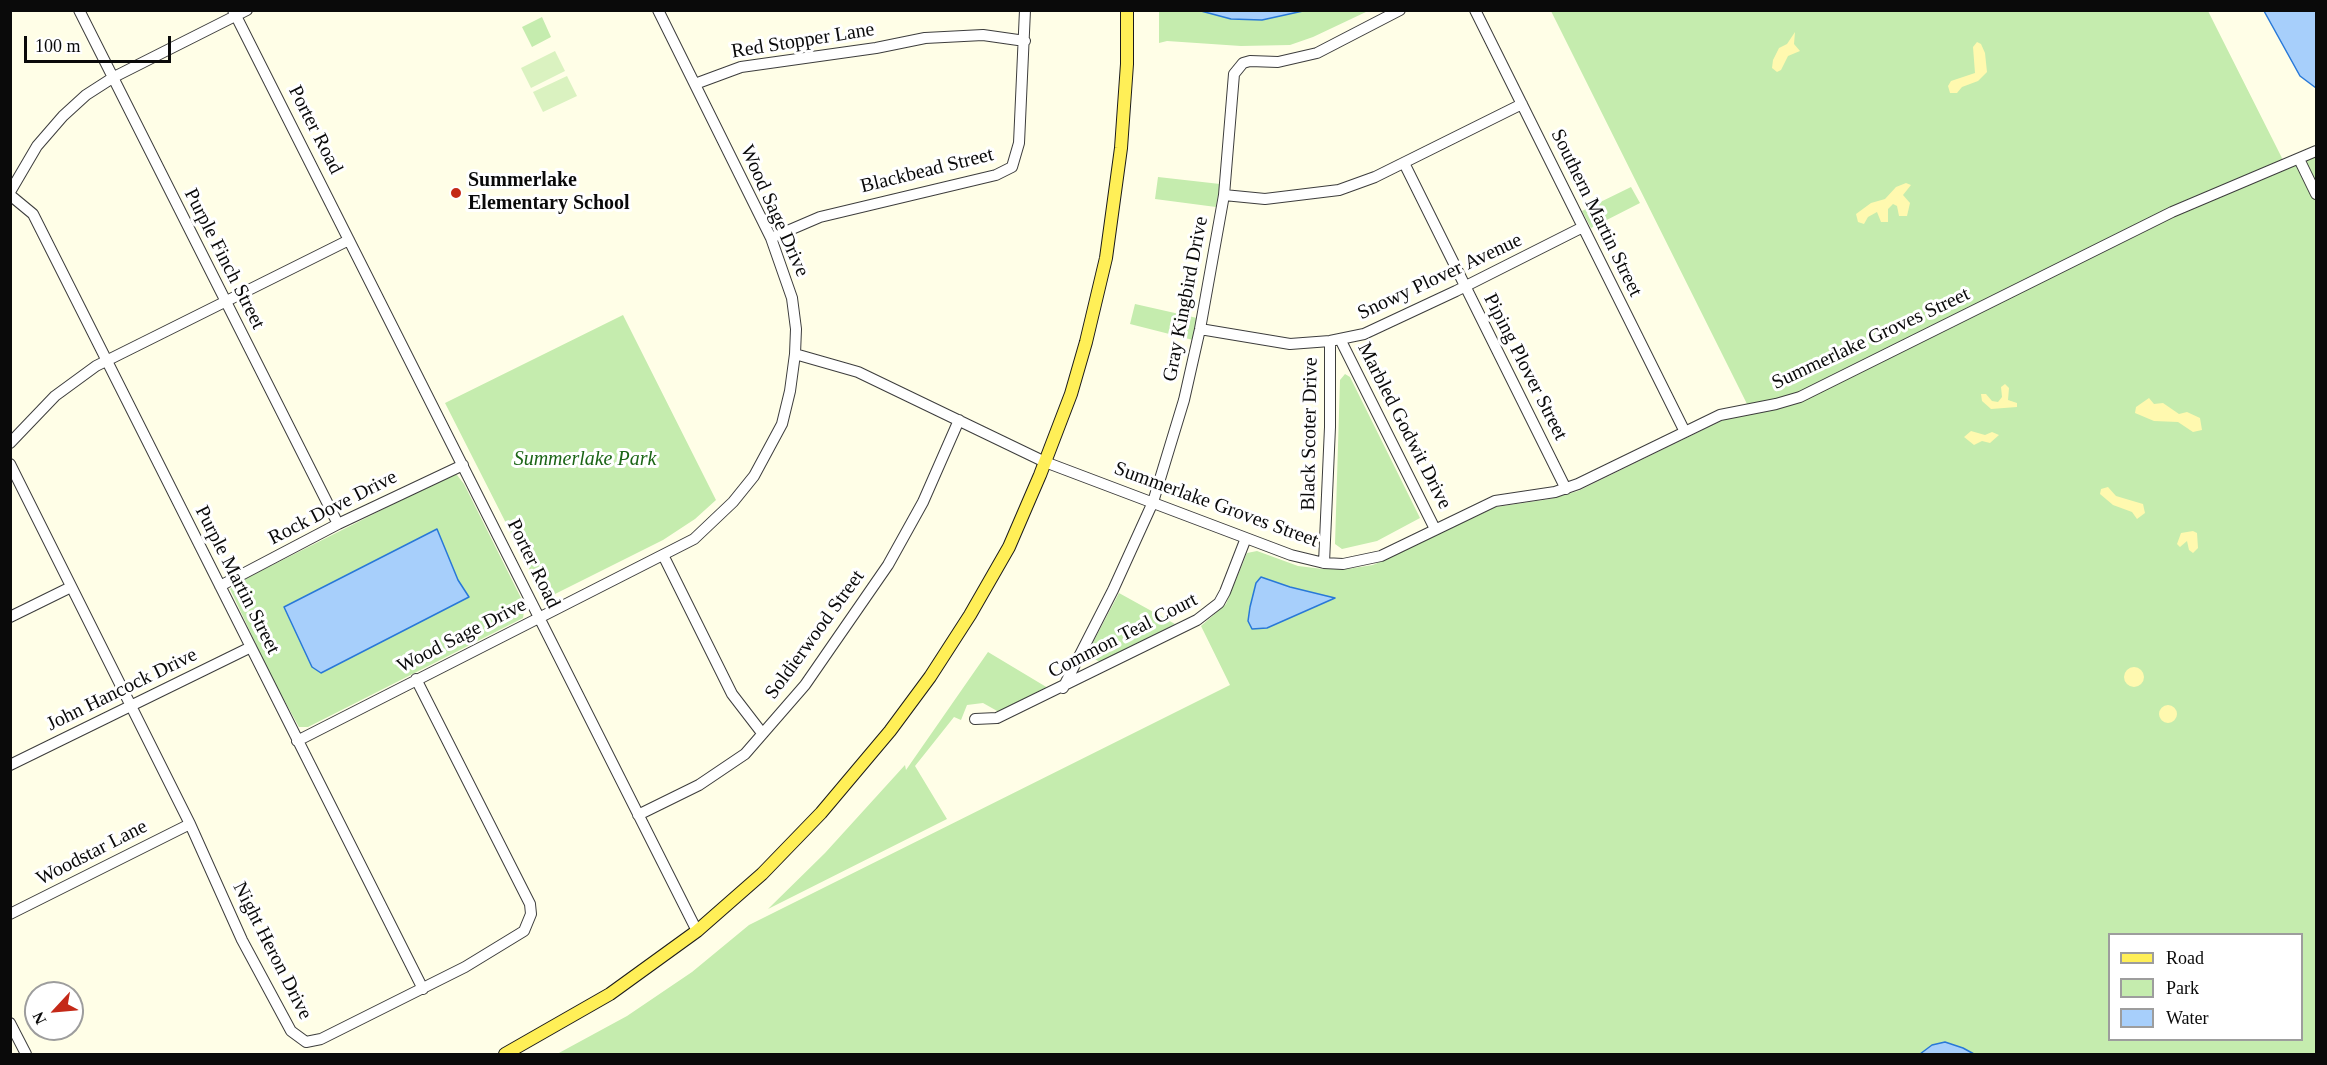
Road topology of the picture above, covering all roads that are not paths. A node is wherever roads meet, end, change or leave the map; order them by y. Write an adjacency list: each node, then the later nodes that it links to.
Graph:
1 (79, 10): 10 (street, Purple Finch Street)
2 (247, 10): 8 (street)
3 (658, 10): 11 (street, Wood Sage Drive)
4 (1024, 10): 9 (street, Blackbead Street)
5 (1127, 10): 31 (main road)
6 (1400, 10): 18 (street, Gray Kingbird Drive)
7 (1475, 10): 12 (street, Southern Martin Street)
8 (234, 14): 10 (street); 21 (street, Porter Road)
9 (1025, 41): 11 (street, Red Stopper Lane); 20 (street, Blackbead Street)
10 (114, 77): 16 (street); 23 (street, Purple Finch Street)
11 (695, 84): 20 (street, Wood Sage Drive)
12 (1522, 104): 15 (street); 19 (street, Southern Martin Street)
13 (2316, 151): 14 (street, Summerlake Groves Street)
14 (2299, 159): 17 (street); 29 (street, Summerlake Groves Street)
15 (1404, 163): 18 (street); 22 (street, Piping Plover Street)
16 (10, 194): 27 (street, Purple Martin Street)
17 (2316, 194)
18 (1224, 195): 24 (street, Gray Kingbird Drive)
19 (1583, 227): 22 (street, Snowy Plover Avenue); 29 (street, Southern Martin Street)
20 (771, 238): 26 (street, Wood Sage Drive)
21 (349, 240): 23 (street); 33 (street, Porter Road)
22 (1465, 287): 25 (street, Snowy Plover Avenue); 34 (street, Piping Plover Street)
23 (226, 301): 27 (street); 36 (street, Purple Finch Street)
24 (1200, 329): 25 (street, Snowy Plover Avenue); 35 (street, Gray Kingbird Drive)
25 (1335, 340): 37 (street, Marbled Godwit Drive); 40 (street, Black Scoter Drive)
26 (795, 354): 28 (street, Summerlake Groves Street); 39 (street, Wood Sage Drive)
27 (106, 360): 30 (street); 41 (street, Purple Martin Street)
28 (959, 420): 31 (street, Summerlake Groves Street); 50 (street, Soldierwood Street)
29 (1685, 432): 34 (street, Summerlake Groves Street)
30 (10, 443)
31 (1046, 462): 35 (street, Summerlake Groves Street); 56 (main road)
32 (10, 464): 42 (street, Night Heron Drive)
33 (463, 465): 36 (street, Rock Dove Drive); 44 (street, Porter Road)
34 (1566, 489): 37 (street, Summerlake Groves Street)
35 (1153, 502): 38 (street, Summerlake Groves Street); 47 (street, Gray Kingbird Drive)
36 (338, 524): 41 (street, Rock Dove Drive)
37 (1436, 529): 40 (street, Summerlake Groves Street)
38 (1246, 538): 40 (street, Summerlake Groves Street); 47 (street, Common Teal Court)
39 (664, 557): 44 (street, Wood Sage Drive); 50 (street)
40 (1324, 563)
41 (220, 586): 45 (street, Purple Martin Street)
42 (71, 587): 43 (street); 48 (street, Night Heron Drive)
43 (10, 617)
44 (538, 618): 46 (street, Wood Sage Drive); 53 (street, Porter Road)
45 (250, 647): 48 (street, John Hancock Drive); 51 (street, Purple Martin Street)
46 (416, 679): 51 (street, Wood Sage Drive); 57 (street, Night Heron Drive)
47 (1062, 688): 49 (street, Common Teal Court)
48 (130, 706): 52 (street, John Hancock Drive); 54 (street, Night Heron Drive)
49 (975, 719)
50 (762, 733): 53 (street, Soldierwood Street)
51 (297, 741): 57 (street, Purple Martin Street)
52 (10, 765)
53 (638, 815): 56 (street, Porter Road)
54 (190, 824): 55 (street, Woodstar Lane); 57 (street, Night Heron Drive)
55 (10, 914)
56 (697, 931): 60 (main road)
57 (423, 989)
58 (10, 1023): 59 (street)
59 (26, 1054)
60 (505, 1054)

